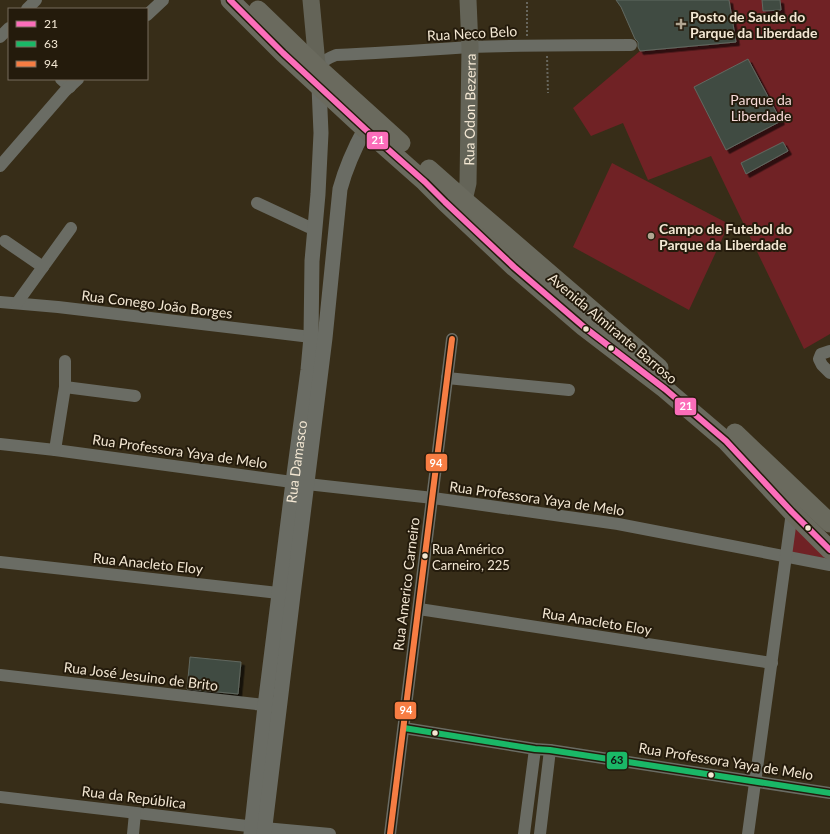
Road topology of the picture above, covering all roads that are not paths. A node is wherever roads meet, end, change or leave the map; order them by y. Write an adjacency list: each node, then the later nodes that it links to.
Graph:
1 (36, 0): 7 (street)
2 (163, 0): 8 (street)
3 (230, 0): 15 (main road, Avenida Almirante Barroso)
4 (247, 0): 13 (main road, Avenida Almirante Barroso)
5 (311, 0): 13 (main road)
6 (468, 0): 12 (main road, Rua Odon Bezerra)
7 (28, 8)
8 (148, 14)
9 (8, 29): 10 (street)
10 (0, 37)
11 (631, 45): 12 (street, Rua Neco Belo)
12 (470, 47): 13 (street, Rua Neco Belo); 18 (main road, Rua Odon Bezerra)
13 (317, 67): 15 (main road); 18 (main road, Avenida Almirante Barroso)
14 (69, 82): 17 (street)
15 (320, 87): 16 (main road, Avenida Almirante Barroso); 22 (street, Rua Damasco)
16 (365, 129): 19 (main road, Avenida Almirante Barroso); 38 (street, Rua Damasco)
17 (0, 166)
18 (464, 200): 19 (main road); 41 (main road, Avenida Almirante Barroso)
19 (445, 202): 40 (main road, Avenida Almirante Barroso)
20 (257, 203): 22 (street)
21 (71, 228): 24 (street)
22 (315, 230): 27 (street, Rua Damasco)
23 (5, 241): 24 (street)
24 (43, 266): 26 (street)
25 (0, 302): 26 (street, Rua Conego João Borges)
26 (18, 303): 27 (street, Rua Conego João Borges)
27 (311, 338): 38 (street, Rua Damasco)
28 (452, 339): 32 (street, Rua Americo Carneiro)
29 (826, 353): 31 (street)
30 (65, 361): 33 (street)
31 (830, 373)
32 (447, 378): 34 (street); 39 (street, Rua Americo Carneiro)
33 (65, 386): 35 (street); 37 (street)
34 (569, 390)
35 (135, 396)
36 (0, 444): 37 (street, Rua Professora Yaya de Melo)
37 (55, 450): 38 (street, Rua Professora Yaya de Melo)
38 (300, 483): 39 (street, Rua Professora Yaya de Melo); 46 (street, Rua Damasco)
39 (432, 498): 43 (street, Rua Professora Yaya de Melo); 47 (street, Rua Americo Carneiro)
40 (792, 512): 42 (main road, Avenida Almirante Barroso); 43 (street)
41 (830, 523)
42 (830, 550)
43 (786, 556): 45 (street, Rua Professora Yaya de Melo); 48 (street)
44 (0, 562): 46 (street, Rua Anacleto Eloy)
45 (830, 565)
46 (286, 594): 50 (street, Rua Damasco)
47 (418, 609): 48 (street, Rua Anacleto Eloy); 51 (street, Rua Americo Carneiro)
48 (772, 663): 54 (street)
49 (0, 675): 50 (street, Rua José Jesuino de Brito)
50 (272, 706): 58 (street, Rua Damasco)
51 (404, 728): 52 (street, Rua Professora Yaya de Melo); 61 (street, Rua Americo Carneiro)
52 (535, 749): 53 (street, Rua Professora Yaya de Melo); 62 (street)
53 (550, 750): 54 (street, Rua Professora Yaya de Melo); 63 (street)
54 (755, 781): 55 (street, Rua Professora Yaya de Melo); 64 (street)
55 (830, 793)
56 (0, 797): 57 (street, Rua da República)
57 (135, 813): 58 (street, Rua da República); 59 (street)
58 (258, 830): 60 (street, Rua da República)
59 (133, 834)
60 (330, 834)
61 (390, 834)
62 (524, 834)
63 (540, 834)
64 (748, 834)

